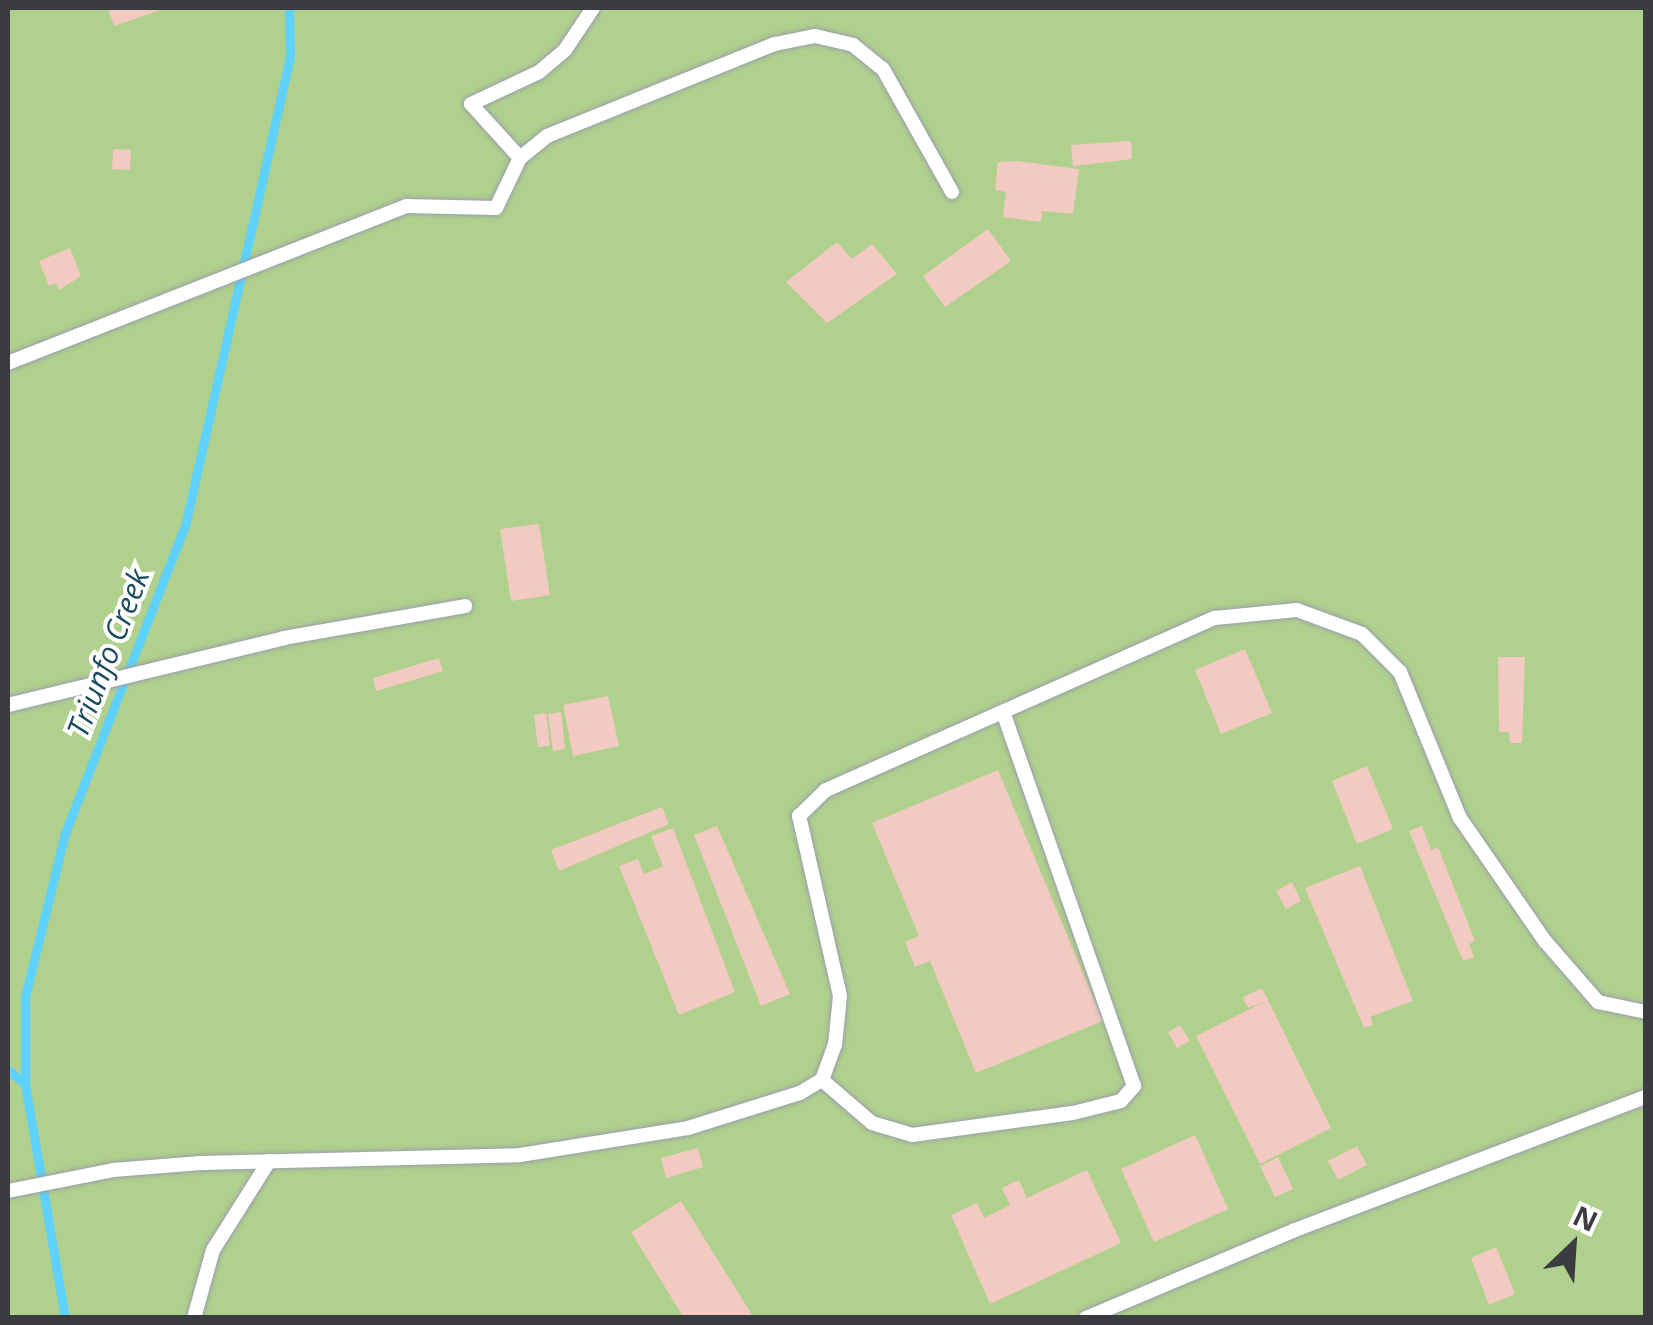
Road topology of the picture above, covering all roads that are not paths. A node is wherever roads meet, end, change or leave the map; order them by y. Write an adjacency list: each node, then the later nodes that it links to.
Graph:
1 (593, 8): 2 (lane)
2 (520, 158): 3 (lane); 4 (lane)
3 (952, 192)
4 (8, 363)
5 (466, 606): 6 (lane)
6 (8, 705)
7 (1003, 712): 8 (lane); 9 (lane); 9 (lane)
8 (1646, 1012)
9 (822, 1080): 11 (lane)
10 (1646, 1098): 14 (lane)
11 (270, 1161): 12 (lane); 13 (lane)
12 (8, 1190)
13 (194, 1318)
14 (1086, 1318)

